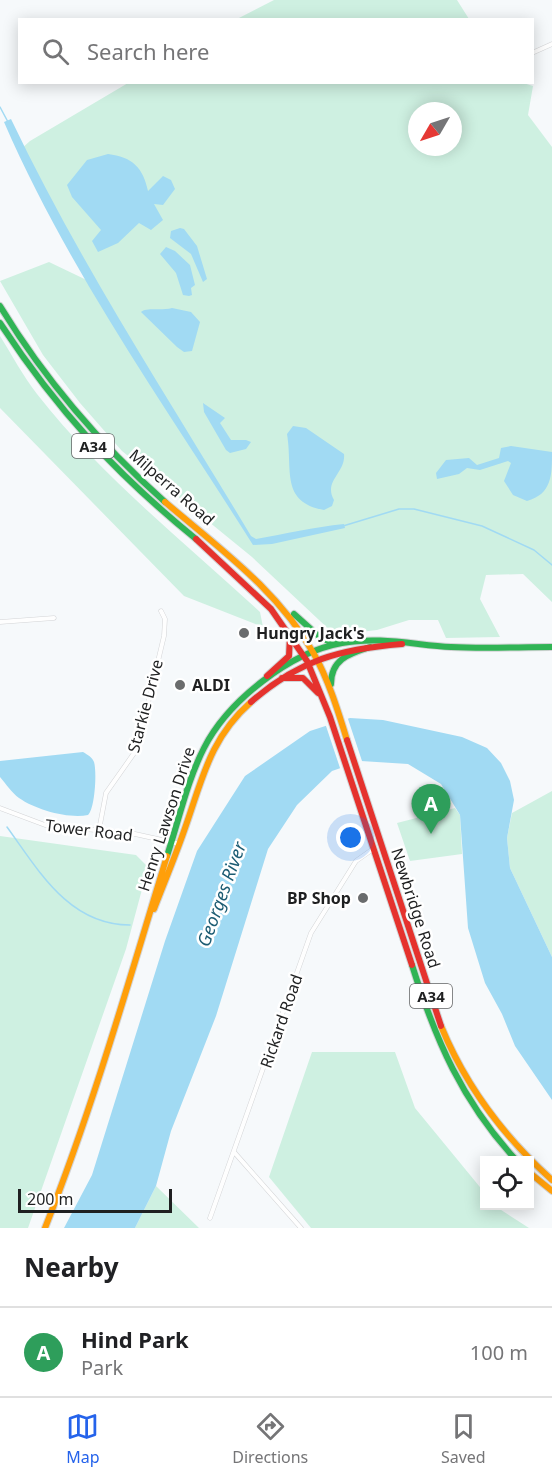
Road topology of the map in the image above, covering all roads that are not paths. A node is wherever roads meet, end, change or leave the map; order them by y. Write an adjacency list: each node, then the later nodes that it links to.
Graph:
1 (552, 44): 2 (street)
2 (534, 52)
3 (0, 306): 5 (main road, Milperra Road / A34)
4 (0, 322): 9 (main road, Milperra Road / A34)
5 (273, 594): 10 (main road); 14 (main road, Milperra Road / A34)
6 (161, 611): 23 (street, Starkie Drive)
7 (54, 618): 8 (street)
8 (0, 622)
9 (290, 633): 15 (main road, Milperra Road / A34); 18 (main road)
10 (338, 643): 11 (main road, Henry Lawson Drive); 14 (main road, Henry Lawson Drive)
11 (406, 644): 12 (main road, Henry Lawson Drive); 13 (main road, Henry Lawson Drive)
12 (370, 647): 16 (main road, Henry Lawson Drive); 20 (main road)
13 (552, 647)
14 (314, 652): 15 (main road, Henry Lawson Drive); 16 (main road, Newbridge Road / A34)
15 (304, 657): 17 (main road, Milperra Road / A34); 18 (main road, Henry Lawson Drive)
16 (318, 659): 17 (main road, Henry Lawson Drive); 20 (main road, Newbridge Road / A34)
17 (308, 664): 19 (main road, Henry Lawson Drive); 21 (main road, Newbridge Road / A34)
18 (267, 676): 24 (main road, Henry Lawson Drive)
19 (282, 678): 21 (main road); 25 (main road, Henry Lawson Drive)
20 (332, 694): 26 (main road, Newbridge Road / A34)
21 (321, 696): 27 (main road, Newbridge Road / A34)
22 (0, 808): 23 (street, Tower Road)
23 (99, 830): 24 (street, Tower Road)
24 (172, 842): 25 (street, Tower Road); 28 (main road, Henry Lawson Drive)
25 (180, 844): 28 (main road, Henry Lawson Drive)
26 (382, 845): 27 (street, Rickard Road); 32 (main road, Newbridge Road / A34)
27 (374, 849): 29 (street, Rickard Road); 30 (main road, Newbridge Road / A34)
28 (146, 925): 35 (main road, Henry Lawson Drive)
29 (234, 1152): 34 (street, Rickard Road); 36 (street)
30 (512, 1156)
31 (534, 1176): 33 (main road)
32 (552, 1180)
33 (552, 1191)
34 (210, 1218)
35 (45, 1228)
36 (301, 1228)

